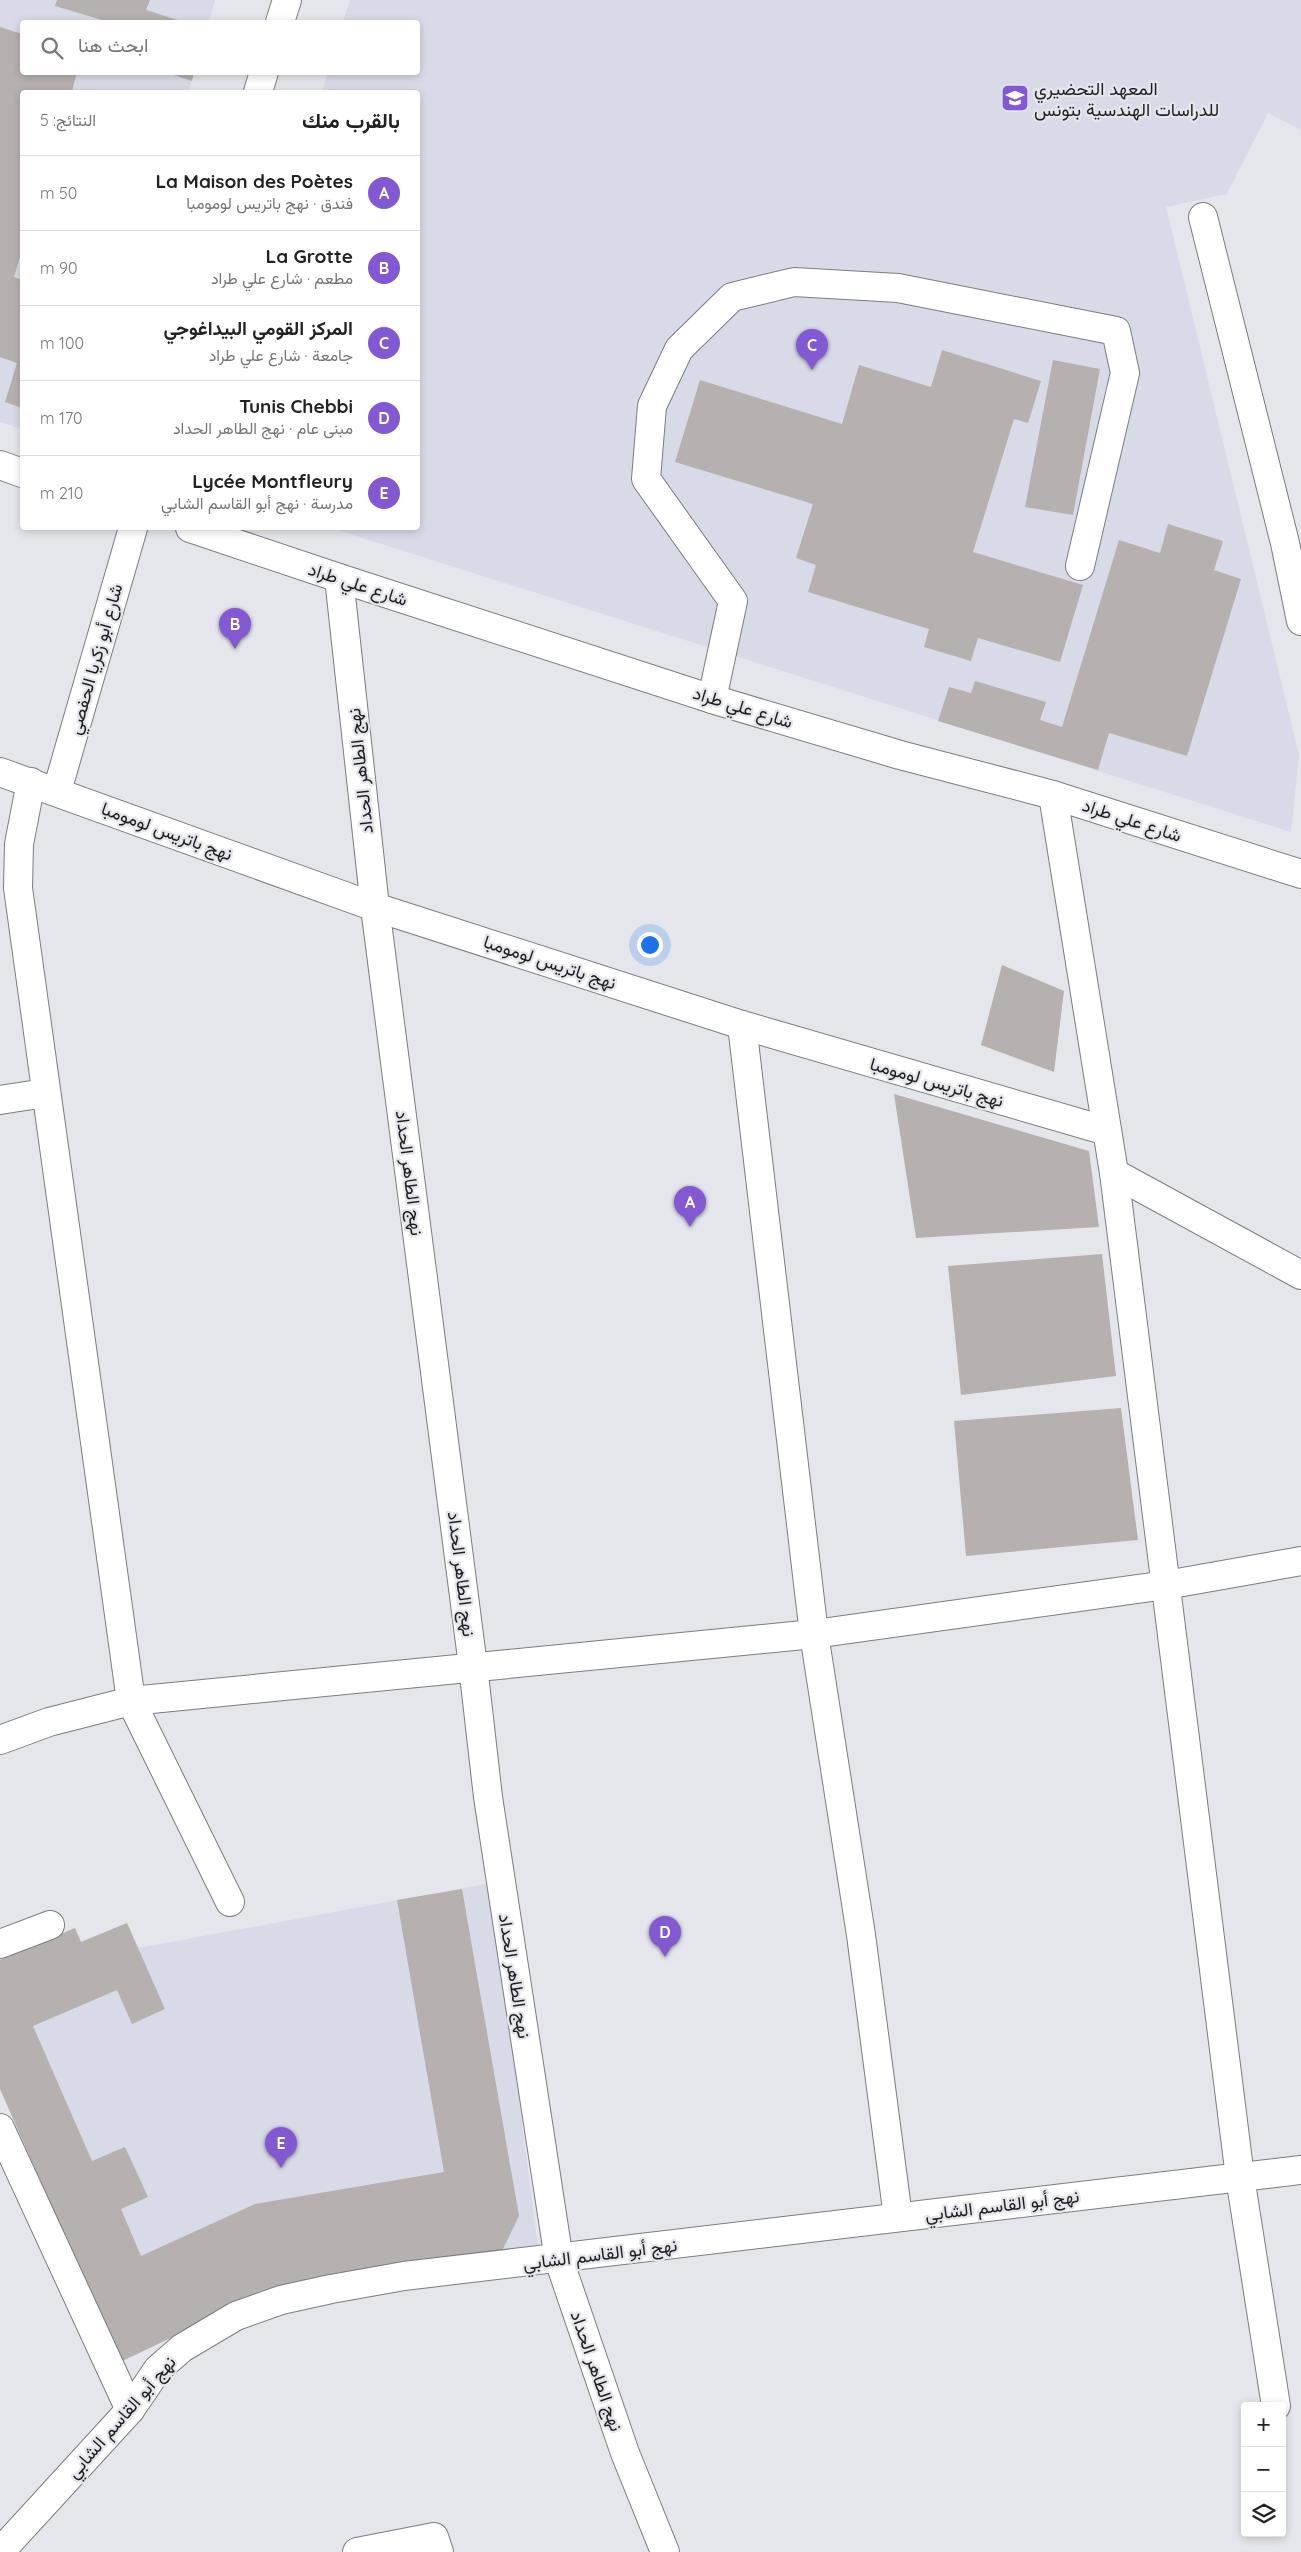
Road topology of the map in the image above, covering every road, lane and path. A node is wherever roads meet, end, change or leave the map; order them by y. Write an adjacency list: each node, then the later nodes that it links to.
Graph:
1 (287, 0): 2 (street)
2 (281, 20)
3 (263, 75): 4 (street)
4 (259, 90)
5 (1203, 217): 10 (street)
6 (0, 466): 7 (street)
7 (20, 472)
8 (132, 530): 17 (street, شارع أبو زكريا الحفصي)
9 (196, 530): 12 (street, شارع علي طراد)
10 (1293, 546): 13 (street)
11 (1080, 566): 14 (street)
12 (339, 578): 14 (street, شارع علي طراد); 20 (street, نهج الطاهر الحداد)
13 (1301, 621)
14 (712, 698): 18 (street, شارع علي طراد)
15 (0, 772): 16 (street, نهج باتريس لومومبا)
16 (30, 782): 17 (street, نهج باتريس لومومبا); 22 (street)
17 (57, 791): 20 (street, نهج باتريس لومومبا)
18 (1053, 795): 19 (street, شارع علي طراد); 24 (street)
19 (1301, 874)
20 (375, 907): 21 (street, نهج باتريس لومومبا); 30 (street, نهج الطاهر الحداد)
21 (742, 1025): 24 (street, نهج باتريس لومومبا); 29 (street)
22 (45, 1093): 23 (street); 31 (street)
23 (0, 1100)
24 (1107, 1131): 25 (street)
25 (1114, 1173): 26 (street); 28 (street)
26 (1301, 1275)
27 (1301, 1561): 28 (street)
28 (1166, 1585): 29 (street); 38 (street)
29 (814, 1634): 30 (street); 39 (street)
30 (473, 1666): 31 (street); 40 (street, نهج الطاهر الحداد)
31 (131, 1701): 32 (street); 33 (street)
32 (0, 1740)
33 (230, 1902)
34 (50, 1925): 35 (street)
35 (0, 1944)
36 (0, 2128): 42 (street)
37 (1301, 2170): 38 (street, نهج أبو القاسم الشابي)
38 (1240, 2177): 39 (street, نهج أبو القاسم الشابي); 41 (street)
39 (898, 2217): 40 (street, نهج أبو القاسم الشابي)
40 (559, 2260): 42 (street, نهج أبو القاسم الشابي); 46 (street, نهج الطاهر الحداد)
41 (1275, 2402)
42 (130, 2410): 44 (street, نهج أبو القاسم الشابي)
43 (436, 2544): 45 (street)
44 (0, 2552)
45 (357, 2552)
46 (665, 2552)

